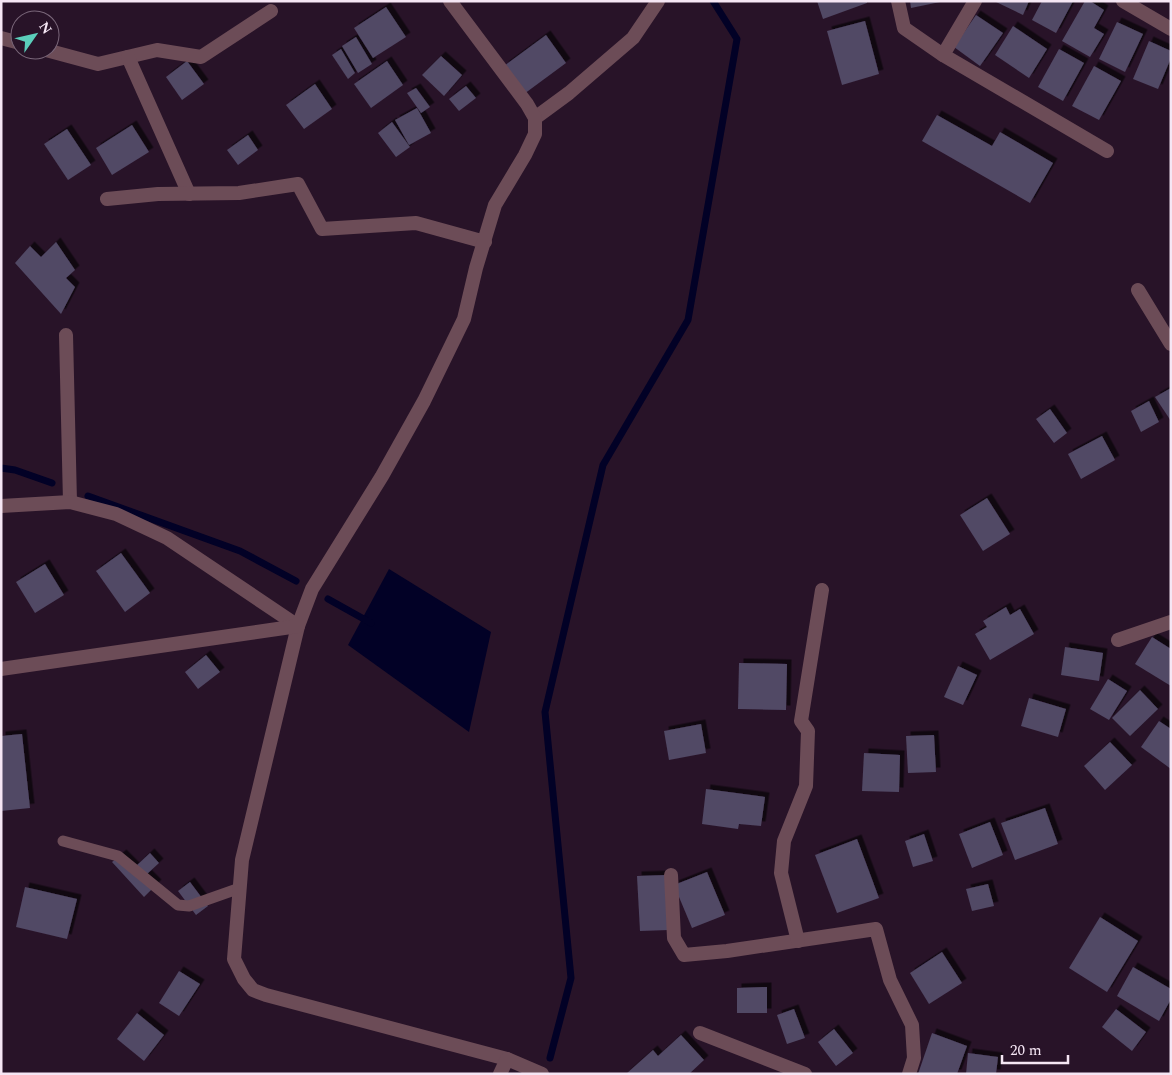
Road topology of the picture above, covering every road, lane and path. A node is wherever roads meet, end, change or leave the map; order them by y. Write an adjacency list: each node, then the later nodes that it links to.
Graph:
1 (450, 1): 11 (street)
2 (658, 1): 11 (street)
3 (898, 1): 9 (street)
4 (975, 1): 9 (street)
5 (1123, 1): 7 (street)
6 (271, 11): 10 (street)
7 (1171, 29)
8 (60, 54): 10 (street)
9 (943, 54): 12 (street)
10 (128, 57): 13 (street)
11 (535, 118): 15 (street)
12 (1107, 151)
13 (190, 194): 14 (street); 15 (street)
14 (107, 199)
15 (485, 242): 23 (street)
16 (1138, 290): 18 (street)
17 (66, 335): 19 (street)
18 (1171, 344)
19 (70, 502): 20 (street); 23 (street)
20 (1, 506)
21 (822, 590): 29 (street)
22 (1171, 622): 24 (street)
23 (298, 626): 25 (street); 28 (street)
24 (1118, 640)
25 (1, 669)
26 (63, 840): 28 (lane)
27 (671, 875): 29 (street)
28 (240, 888): 31 (street)
29 (798, 941): 35 (street)
30 (700, 1033): 34 (street)
31 (507, 1059): 32 (street); 33 (street)
32 (500, 1074)
33 (542, 1074)
34 (805, 1074)
35 (909, 1074)

